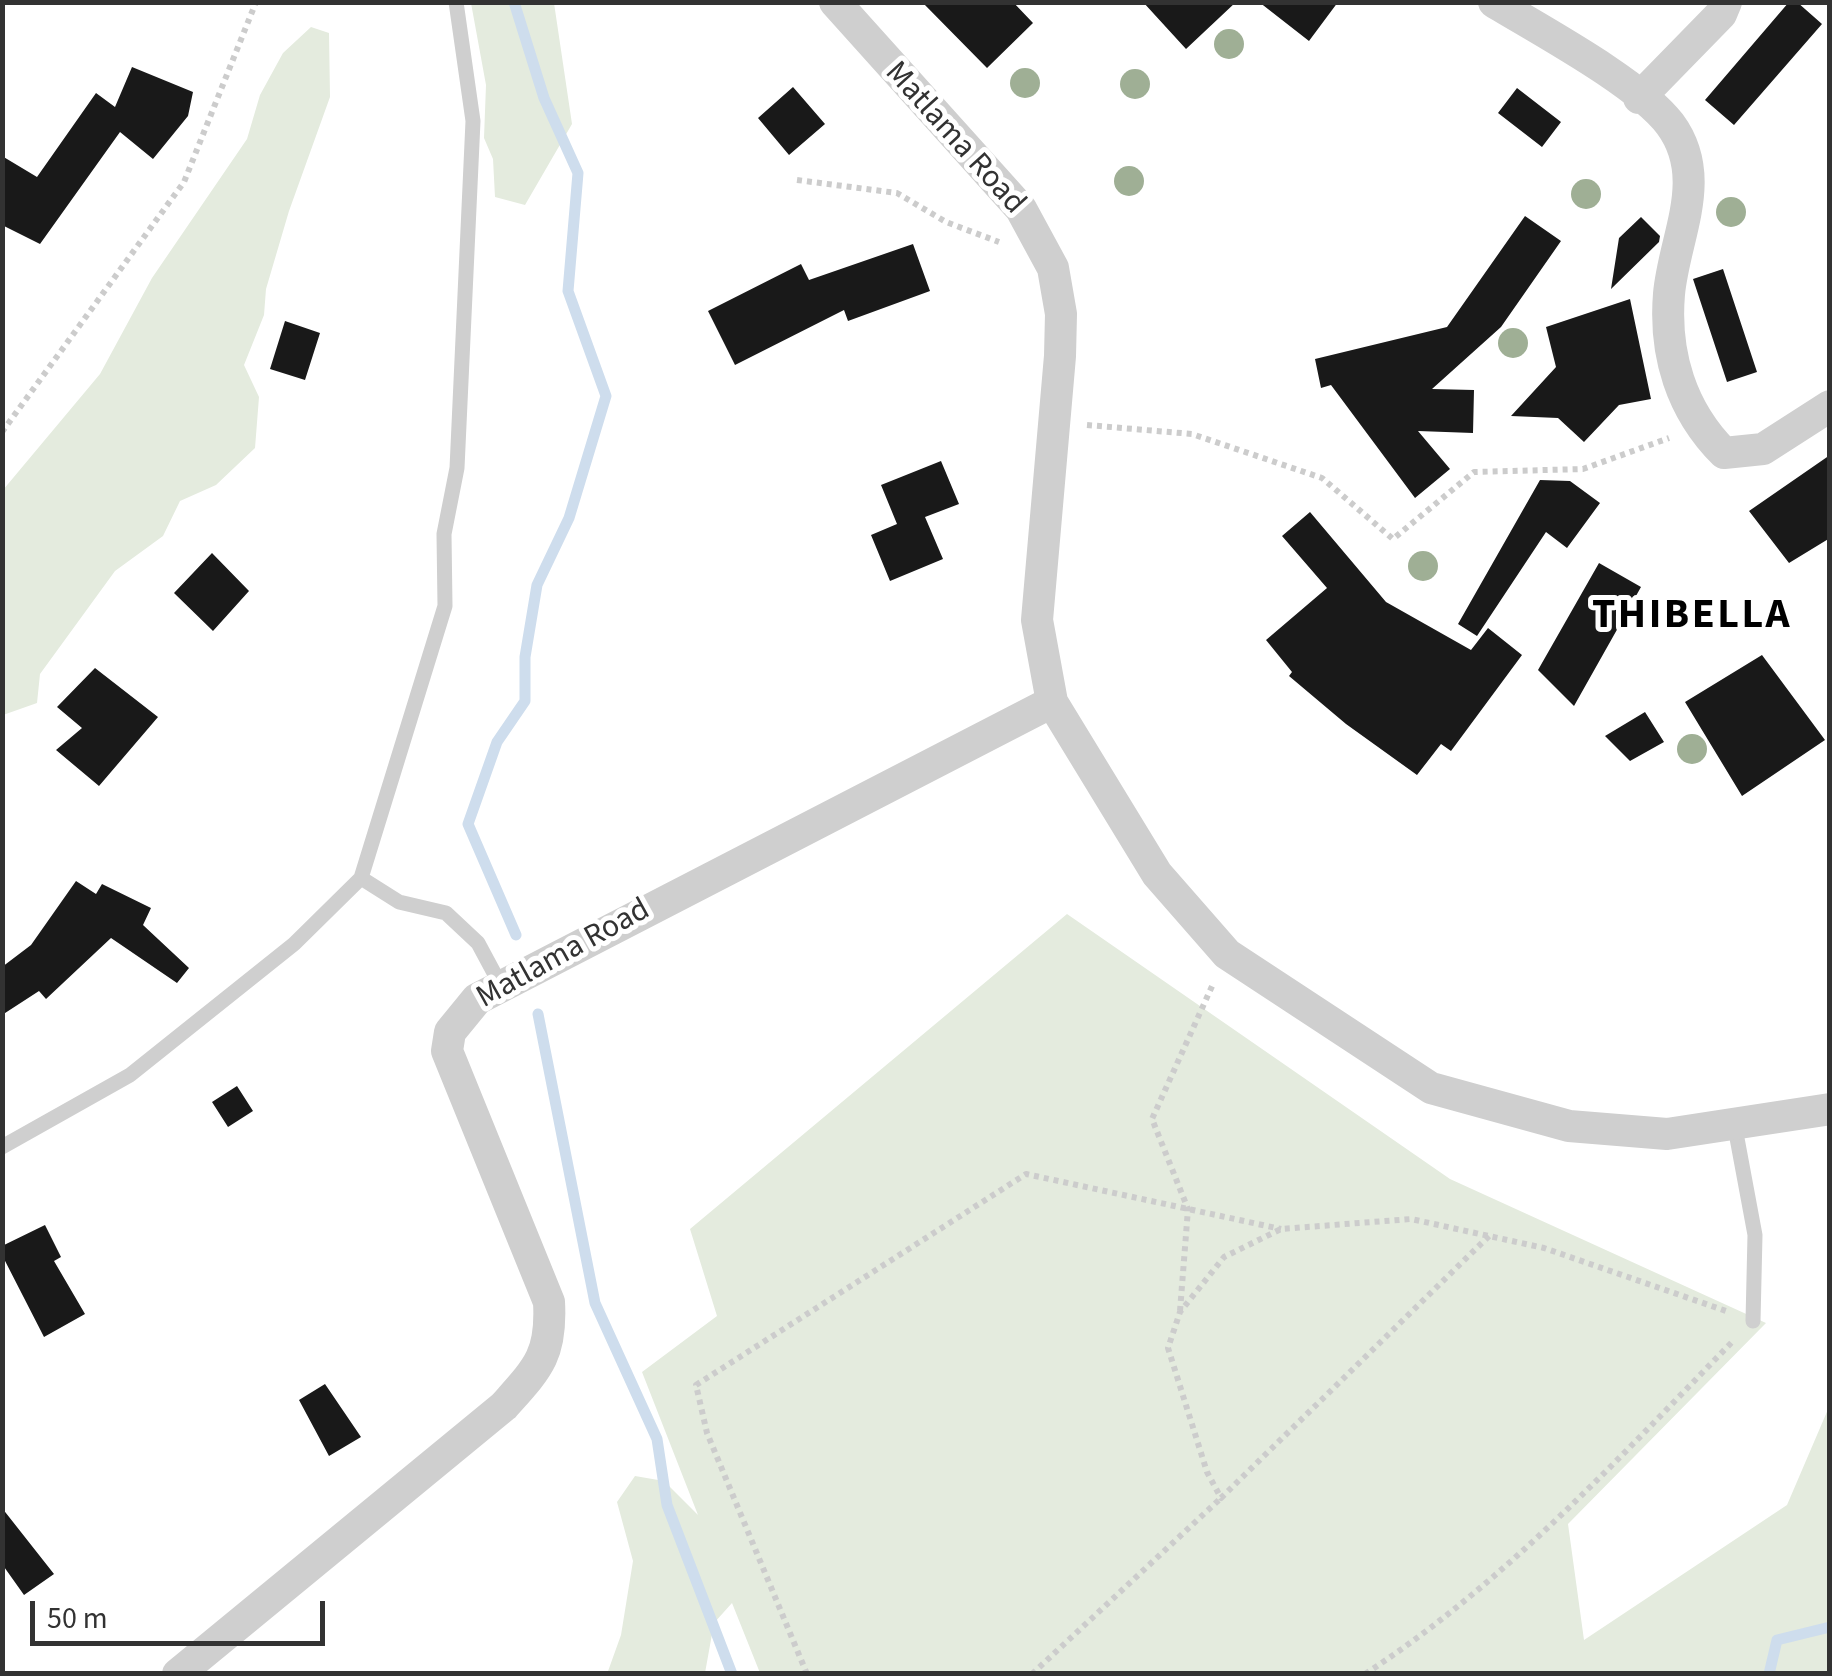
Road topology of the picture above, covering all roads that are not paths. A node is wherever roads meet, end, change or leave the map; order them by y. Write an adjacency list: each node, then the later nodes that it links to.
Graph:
1 (456, 2): 8 (lane)
2 (836, 2): 7 (street, Matlama Road)
3 (1494, 2): 5 (street)
4 (1726, 2): 5 (street)
5 (1639, 98): 6 (street)
6 (1830, 406)
7 (1052, 702): 9 (street, Matlama Road); 11 (street, Matlama Road)
8 (361, 878): 9 (lane); 12 (lane)
9 (500, 984): 14 (street, Matlama Road)
10 (1830, 1108): 11 (street, Matlama Road)
11 (1734, 1122): 13 (lane)
12 (2, 1147)
13 (1753, 1321)
14 (178, 1674)

